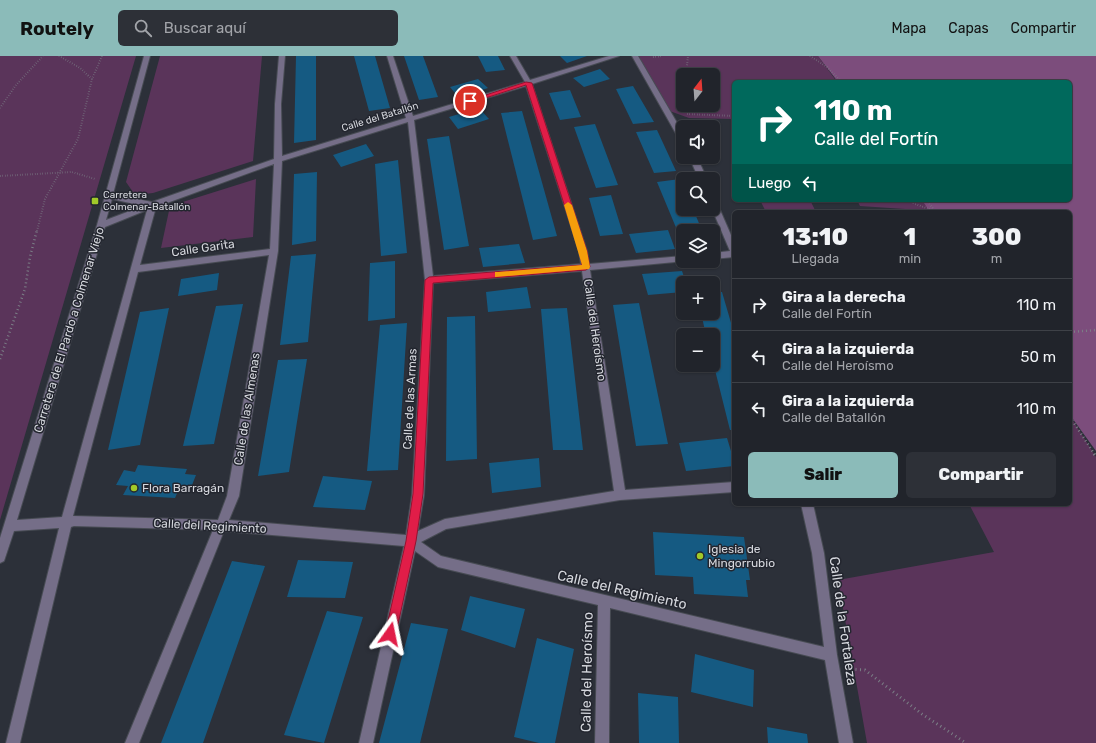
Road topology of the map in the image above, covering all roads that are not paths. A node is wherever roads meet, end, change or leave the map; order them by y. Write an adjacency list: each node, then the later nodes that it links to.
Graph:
1 (147, 56): 11 (street, Carretera de El Pardo a Colmenar Viejo)
2 (282, 56): 10 (street, Calle de las Almenas)
3 (390, 56): 8 (street, Calle de las Armas)
4 (513, 56): 7 (street, Calle del Heroísmo)
5 (616, 56): 7 (street, Calle del Batallón)
6 (635, 56): 9 (street)
7 (529, 83): 8 (street, Calle del Batallón); 20 (street, Calle del Heroísmo)
8 (410, 119): 10 (street, Calle del Batallón); 22 (street, Calle de las Armas)
9 (676, 126)
10 (278, 160): 12 (street, Calle del Batallón); 16 (street, Calle de las Almenas)
11 (109, 196): 12 (street); 14 (street, Carretera de El Pardo a Colmenar Viejo)
12 (152, 205): 14 (street, Calle del Batallón); 21 (street)
13 (718, 216): 15 (street)
14 (101, 225): 28 (street, Carretera de El Pardo a Colmenar Viejo)
15 (732, 248)
16 (274, 251): 21 (street, Calle Garita); 27 (street, Calle de las Almenas)
17 (732, 253): 18 (street)
18 (720, 255)
19 (676, 260): 20 (street)
20 (586, 267): 22 (street); 24 (street, Calle del Heroísmo)
21 (135, 269): 26 (street)
22 (429, 280): 29 (street, Calle de las Armas)
23 (732, 487): 24 (street)
24 (620, 495): 29 (street)
25 (807, 506): 32 (street, Calle de la Fortaleza)
26 (66, 522): 27 (street, Calle del Regimiento); 28 (street, Calle del Regimiento); 33 (street)
27 (220, 525): 29 (street, Calle del Regimiento); 34 (street, Calle de las Almenas)
28 (10, 526): 30 (street, Carretera de El Pardo a Colmenar Viejo)
29 (411, 541): 31 (street, Calle del Regimiento); 35 (street, Calle de las Armas)
30 (0, 557)
31 (604, 601): 32 (street, Calle del Regimiento); 36 (street, Calle del Heroísmo)
32 (833, 661): 37 (street, Calle de la Fortaleza)
33 (13, 743)
34 (132, 743)
35 (366, 743)
36 (602, 743)
37 (846, 743)

